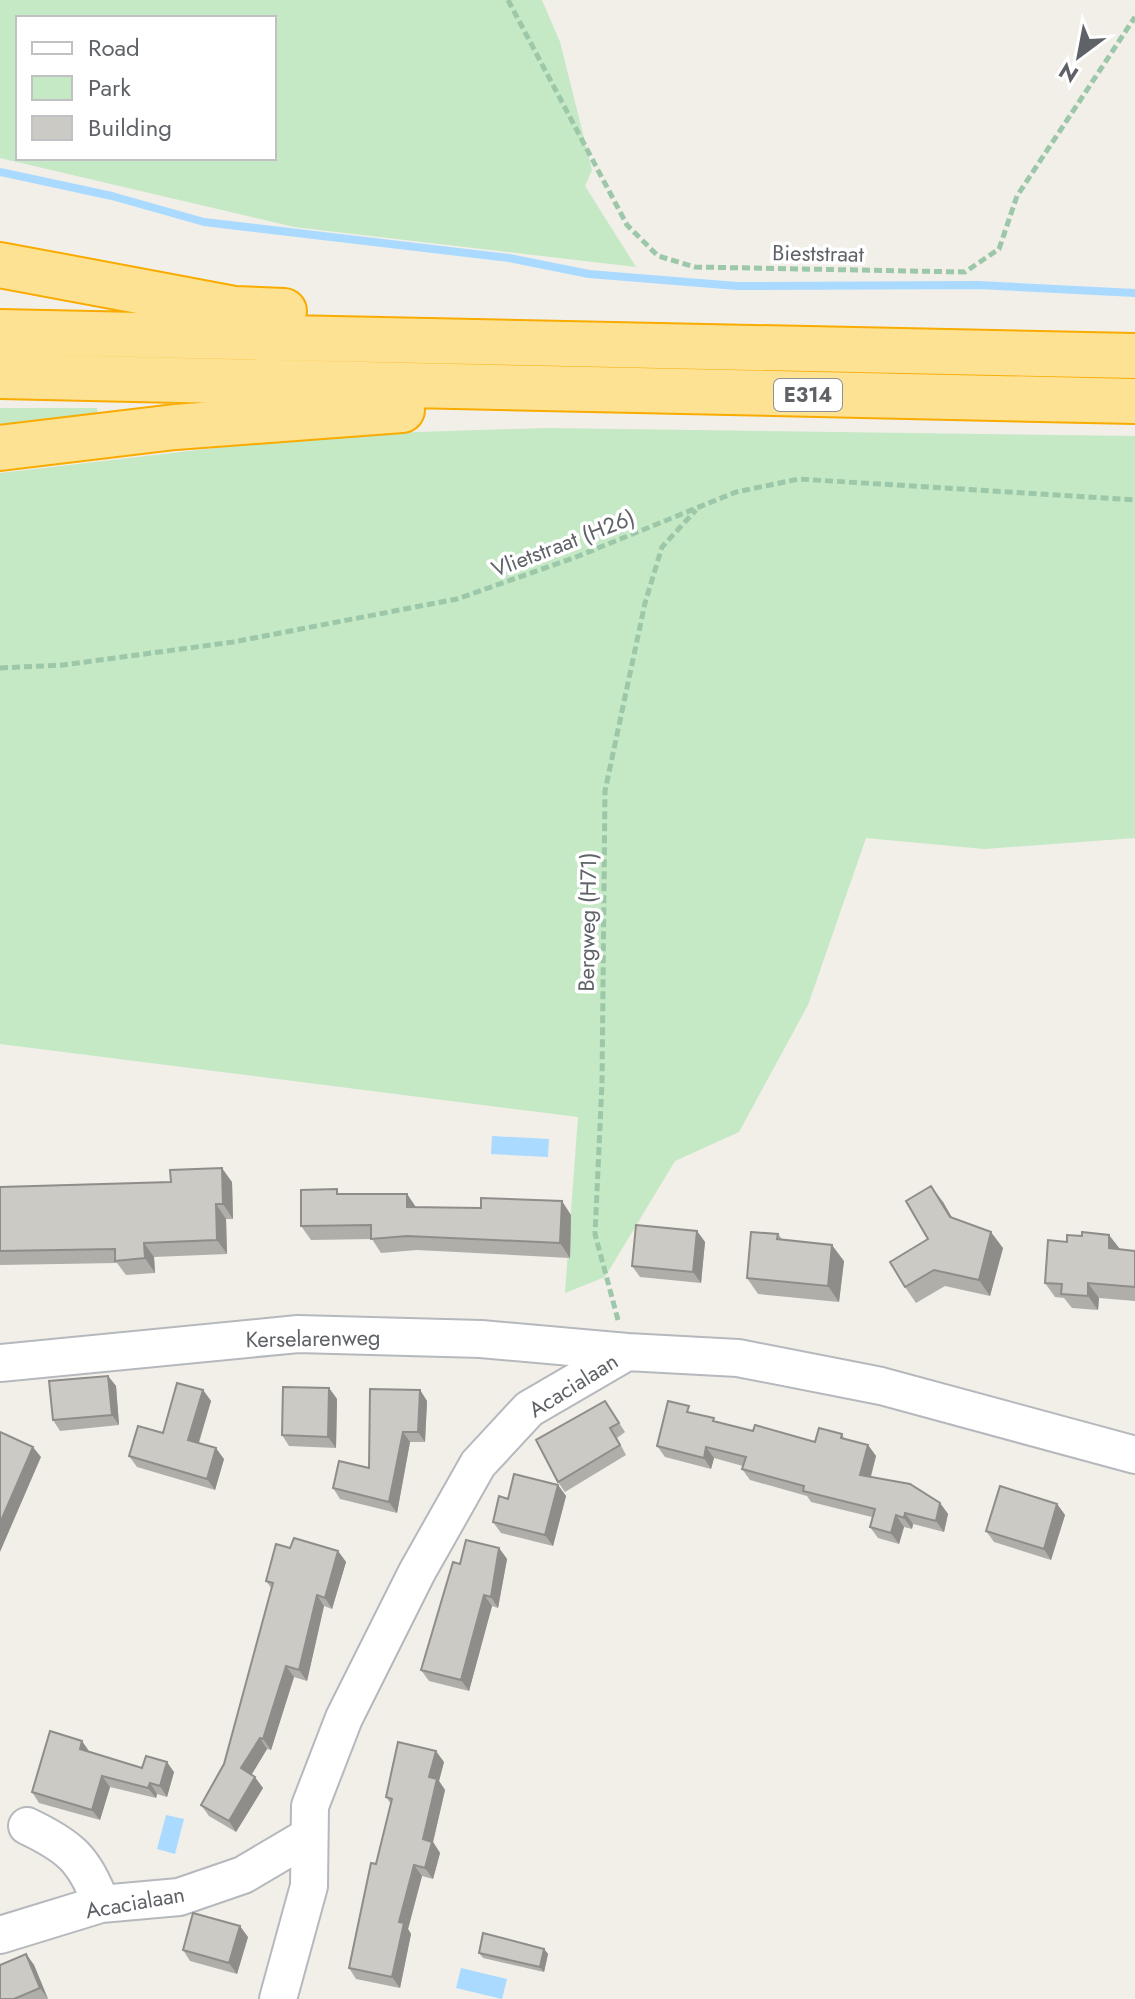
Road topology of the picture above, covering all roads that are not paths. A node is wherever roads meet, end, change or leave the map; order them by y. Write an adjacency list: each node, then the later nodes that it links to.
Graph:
1 (0, 265): 3 (highway)
2 (0, 332): 3 (highway, E314)
3 (521, 344): 4 (highway, E314)
4 (1135, 356)
5 (0, 376): 6 (highway, E314)
6 (480, 387): 7 (highway, E314); 8 (highway)
7 (1135, 401)
8 (0, 448)
9 (627, 1352): 10 (street, Kerselarenweg); 11 (street, Acacialaan); 13 (street, Acacialaan)
10 (1, 1365)
11 (1135, 1455)
12 (27, 1826): 14 (street)
13 (309, 1842): 14 (street, Acacialaan); 16 (street)
14 (101, 1904): 15 (street, Acacialaan)
15 (0, 1935)
16 (278, 1999)

